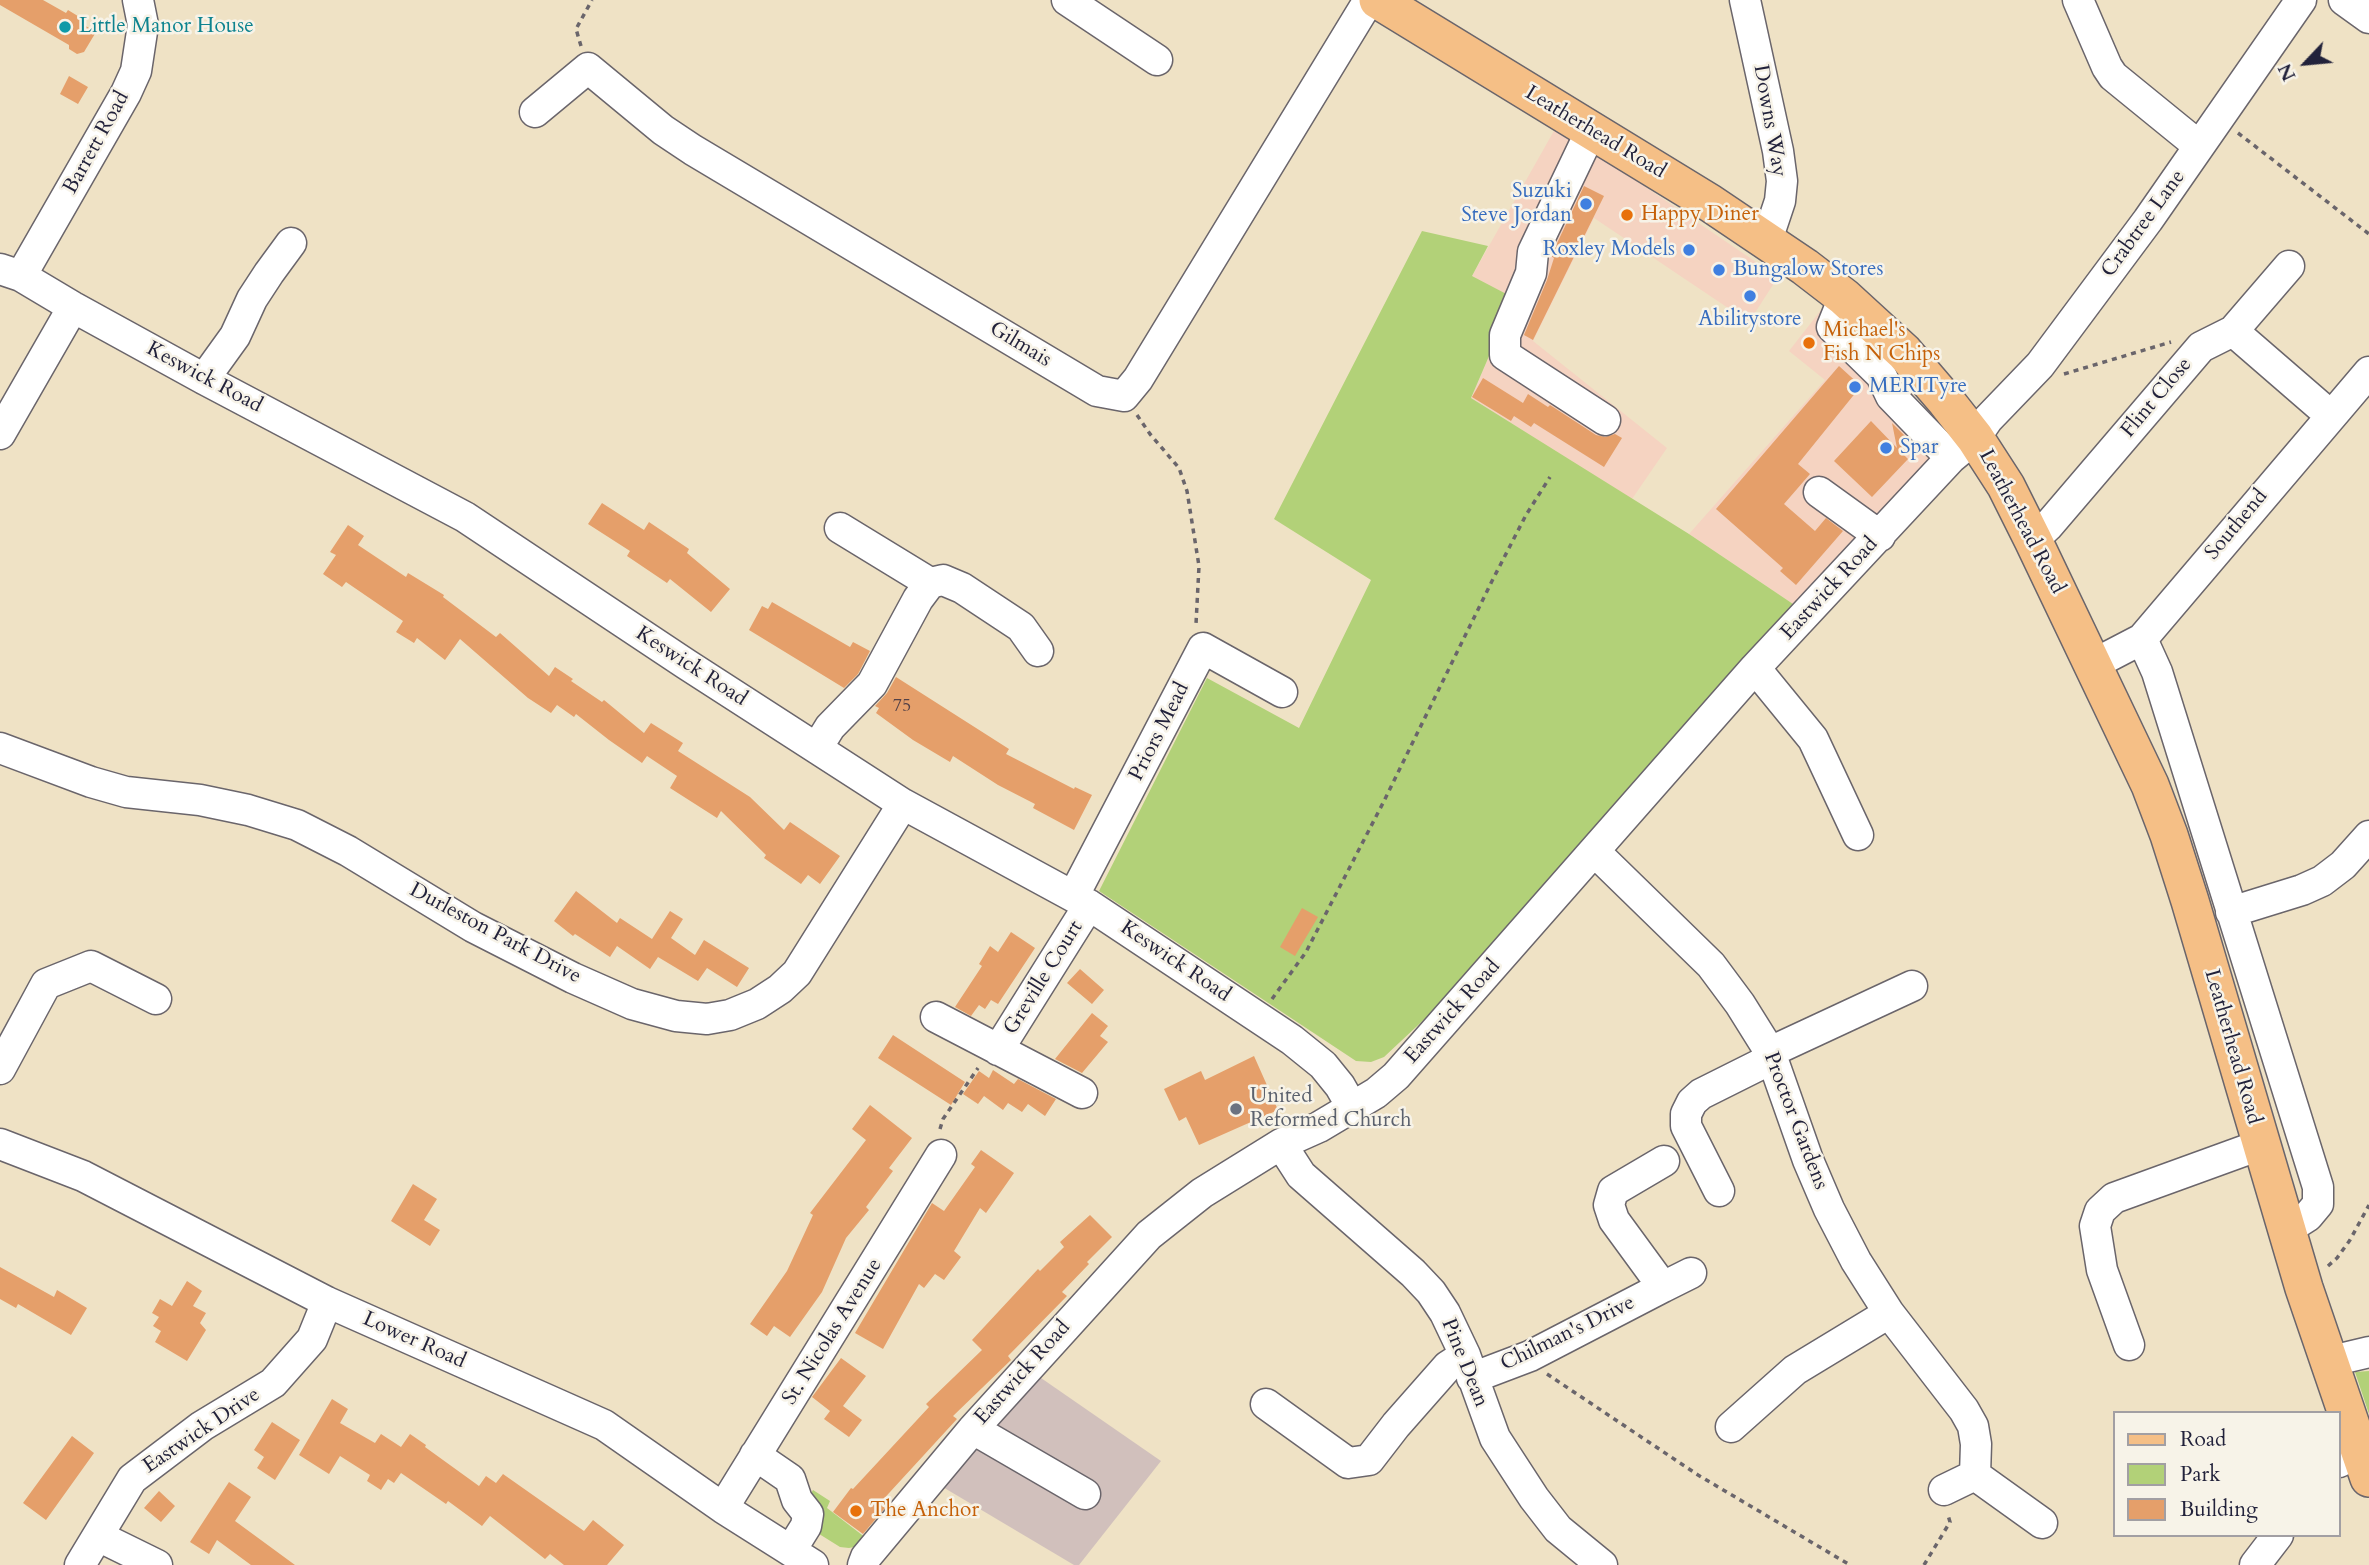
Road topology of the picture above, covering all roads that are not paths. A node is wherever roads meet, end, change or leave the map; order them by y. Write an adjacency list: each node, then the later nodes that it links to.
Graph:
1 (138, 0): 17 (street, Barrett Road)
2 (1067, 0): 10 (street)
3 (1369, 0): 11 (street, Gilmais)
4 (1378, 0): 12 (main road, Leatherhead Road)
5 (1745, 0): 14 (street, Downs Way)
6 (2078, 0): 13 (street)
7 (2301, 0): 13 (street, Crabtree Lane)
8 (2344, 0): 9 (street)
9 (2369, 18)
10 (1157, 60)
11 (535, 112)
12 (1591, 131): 14 (main road, Leatherhead Road); 23 (street)
13 (2199, 146): 25 (street, Crabtree Lane)
14 (1767, 240): 25 (main road, Leatherhead Road)
15 (292, 243): 21 (street)
16 (2289, 266): 19 (street, Flint Close)
17 (11, 272): 18 (street, Keswick Road)
18 (73, 307): 21 (street, Keswick Road); 24 (street)
19 (2233, 331): 22 (street); 29 (street, Flint Close)
20 (2369, 372): 22 (street, Southend)
21 (204, 379): 37 (street, Keswick Road)
22 (2330, 415): 31 (street, Southend)
23 (1605, 420)
24 (0, 434)
25 (1963, 448): 28 (street, Eastwick Road); 29 (main road, Leatherhead Road)
26 (1819, 492): 28 (street)
27 (840, 528): 30 (street)
28 (1880, 536): 34 (street, Eastwick Road)
29 (2033, 540): 33 (main road, Leatherhead Road)
30 (930, 583): 32 (street); 37 (street)
31 (2141, 639): 33 (street, Southend); 43 (street, Leatherhead Road)
32 (1038, 651)
33 (2094, 664): 54 (main road, Leatherhead Road)
34 (1755, 668): 39 (street); 41 (street, Eastwick Road)
35 (1282, 692): 42 (street, Priors Mead)
36 (0, 748): 38 (street, Durleston Park Drive)
37 (817, 748): 38 (street, Keswick Road)
38 (904, 804): 42 (street, Keswick Road)
39 (1858, 835)
40 (2369, 836): 43 (street)
41 (1594, 851): 48 (street, Proctor Gardens); 51 (street, Eastwick Road)
42 (1082, 900): 47 (street, Greville Court); 51 (street, Keswick Road)
43 (2231, 912): 58 (street, Leatherhead Road)
44 (1912, 986): 48 (street)
45 (156, 999): 49 (street)
46 (936, 1017): 47 (street, Greville Court)
47 (998, 1050): 50 (street, Greville Court)
48 (1772, 1055): 57 (street); 62 (street, Proctor Gardens)
49 (0, 1069)
50 (1082, 1093)
51 (1352, 1107): 53 (street, Eastwick Road)
52 (0, 1144): 61 (street, Lower Road)
53 (1281, 1144): 66 (street, Pine Dean); 69 (street, Eastwick Road)
54 (2260, 1145): 58 (main road, Leatherhead Road); 63 (street)
55 (941, 1155): 70 (street, St. Nicolas Avenue)
56 (1664, 1161): 60 (street, Chilman's Drive)
57 (1719, 1191)
58 (2286, 1230): 65 (main road, Leatherhead Road)
59 (1691, 1273): 60 (street, Chilman's Drive)
60 (1662, 1287): 66 (street, Chilman's Drive)
61 (327, 1302): 75 (street, Lower Road); 77 (street, Eastwick Drive)
62 (1889, 1313): 68 (street); 72 (street, Proctor Gardens)
63 (2129, 1345)
64 (2369, 1352): 65 (street)
65 (2328, 1362): 71 (main road, Leatherhead Road)
66 (1468, 1367): 67 (street, Chilman's Drive); 83 (street, Pine Dean)
67 (1266, 1404)
68 (1731, 1427)
69 (973, 1429): 74 (street); 82 (street, Eastwick Road)
70 (755, 1455): 75 (street, St. Nicolas Avenue); 79 (street)
71 (2356, 1464)
72 (1975, 1475): 73 (street); 76 (street)
73 (1944, 1490)
74 (1085, 1494)
75 (723, 1508): 79 (street, Lower Road)
76 (2042, 1523)
77 (98, 1536): 80 (street, Eastwick Drive); 81 (street)
78 (2276, 1537): 84 (street)
79 (802, 1557)
80 (79, 1565)
81 (156, 1565)
82 (863, 1565)
83 (1602, 1565)
84 (2255, 1565)

